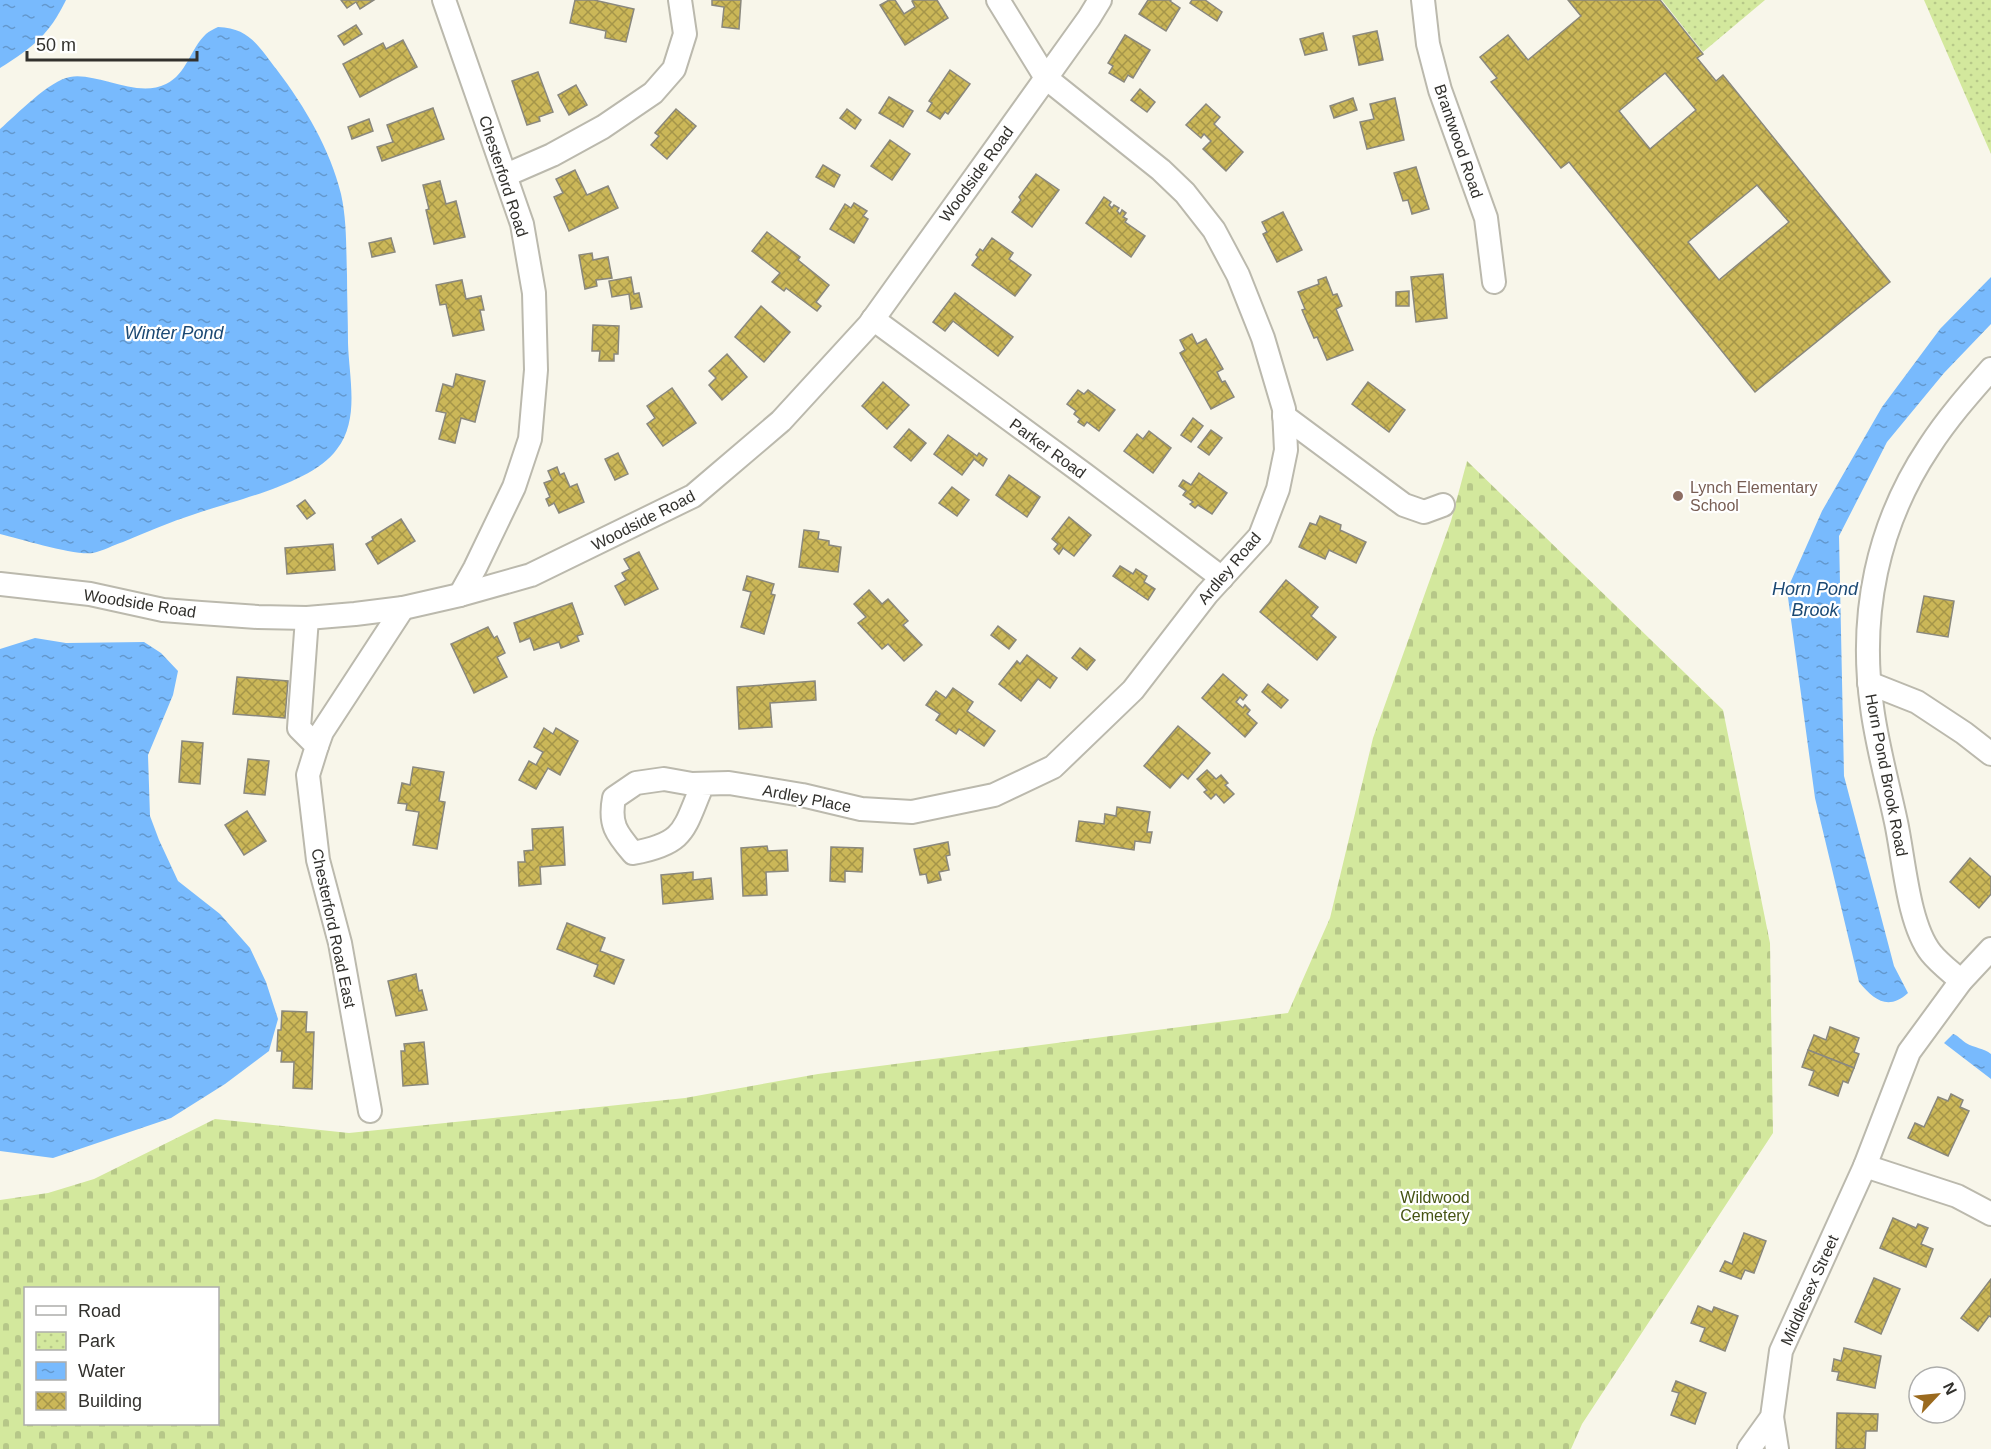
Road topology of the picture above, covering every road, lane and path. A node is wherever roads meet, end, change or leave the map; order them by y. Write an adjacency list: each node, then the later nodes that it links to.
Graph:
1 (444, 0): 7 (street, Chesterford Road)
2 (680, 0): 7 (street)
3 (998, 0): 6 (street, Ardley Road)
4 (1100, 0): 6 (street, Woodside Road)
5 (1424, 0): 8 (street, Brantwood Road)
6 (1046, 78): 9 (street, Woodside Road); 11 (street, Ardley Road)
7 (506, 176): 15 (street, Chesterford Road)
8 (1494, 282)
9 (873, 319): 13 (street, Parker Road); 15 (street, Woodside Road)
10 (1991, 369): 18 (street, Horn Pond Brook Road)
11 (1284, 416): 12 (street); 13 (street, Ardley Road)
12 (1443, 505)
13 (1222, 578): 22 (street, Ardley Road)
14 (0, 584): 17 (street, Woodside Road)
15 (460, 595): 16 (street, Woodside Road)
16 (403, 608): 17 (street, Woodside Road); 19 (street, Chesterford Road East)
17 (307, 618): 19 (street)
18 (1869, 683): 20 (street); 24 (street, Horn Pond Brook Road)
19 (317, 746): 25 (street, Chesterford Road East)
20 (1991, 754)
21 (703, 784): 22 (street, Ardley Place)
22 (912, 812)
23 (1991, 949): 24 (street, Middlesex Street)
24 (1961, 981): 26 (street, Middlesex Street)
25 (370, 1111)
26 (1865, 1166): 27 (street); 28 (street, Middlesex Street)
27 (1991, 1214)
28 (1772, 1417): 29 (street, Middlesex Street); 30 (street)
29 (1749, 1449)
30 (1777, 1449)

